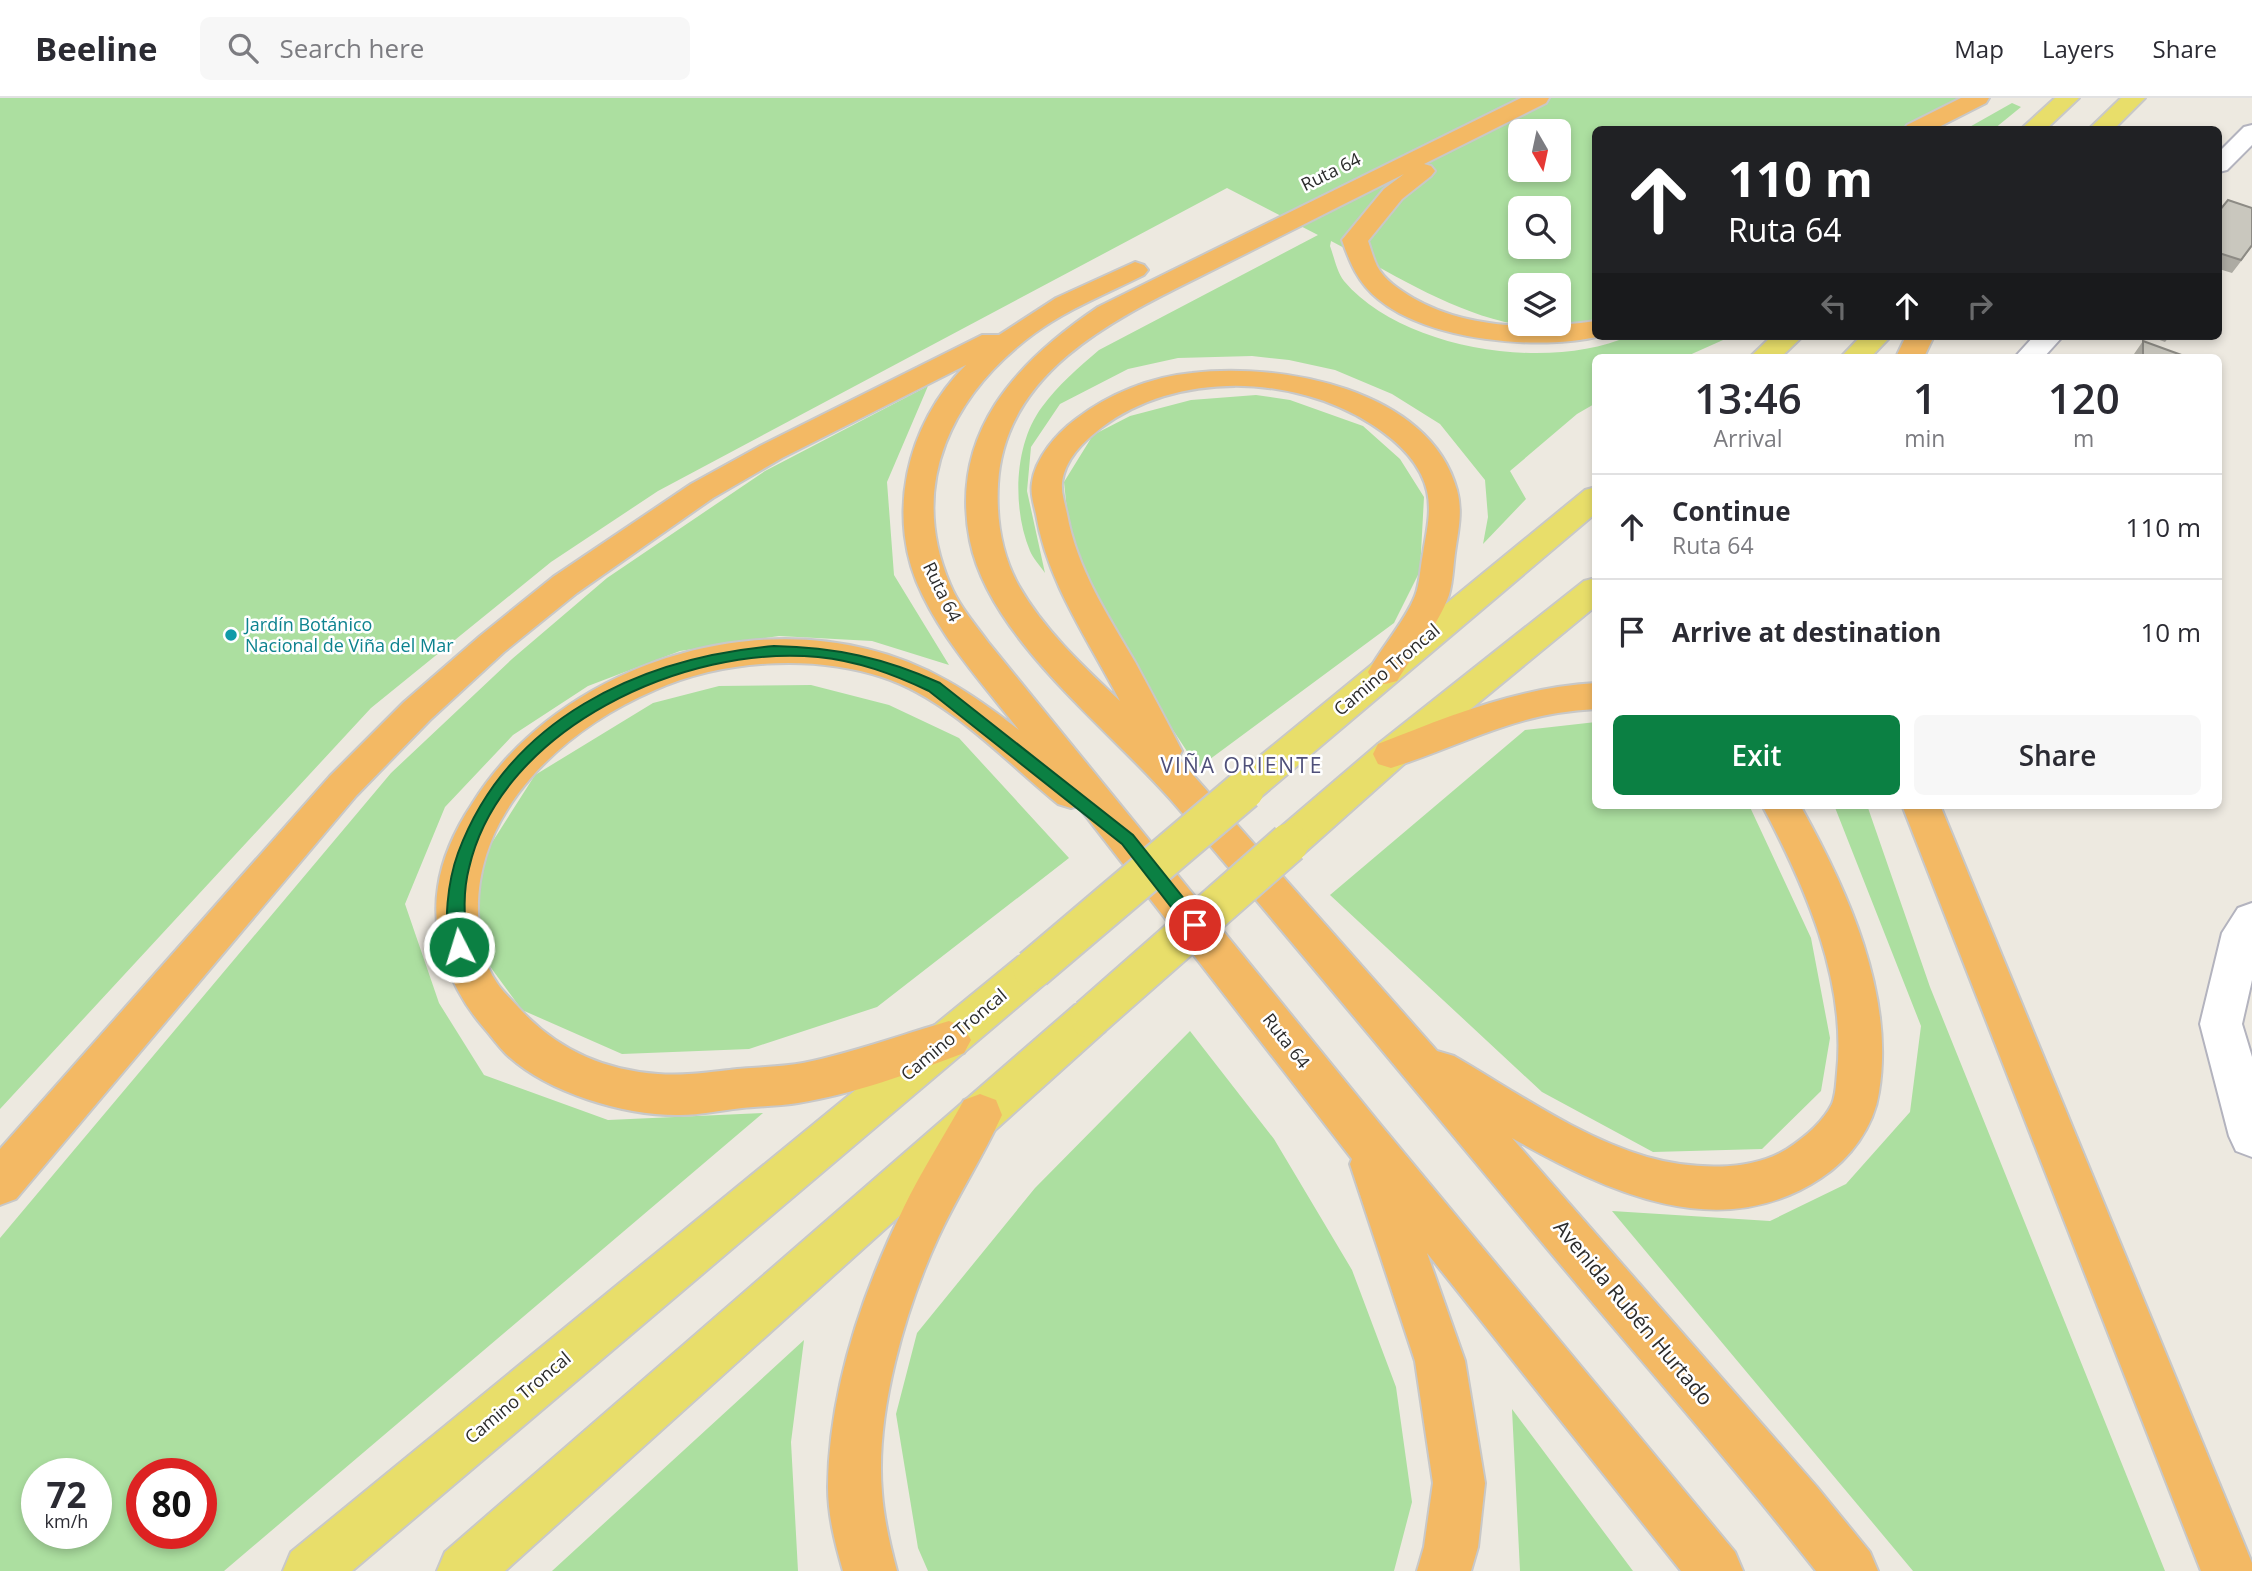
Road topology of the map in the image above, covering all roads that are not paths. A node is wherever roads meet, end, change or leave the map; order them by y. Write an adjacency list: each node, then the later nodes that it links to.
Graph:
1 (1538, 98): 8 (highway, Ruta 64)
2 (1978, 98): 5 (highway)
3 (2068, 98): 6 (main road)
4 (2134, 98): 7 (main road)
5 (1923, 126)
6 (2036, 126)
7 (2103, 126)
8 (1477, 128): 13 (highway); 25 (highway, Ruta 64)
9 (2252, 132): 10 (street)
10 (2222, 162)
11 (1162, 256): 12 (highway, Ruta 64)
12 (1063, 306): 28 (highway, Ruta 64); 35 (highway)
13 (1592, 330)
14 (1784, 340): 17 (main road)
15 (1873, 340): 18 (main road)
16 (2045, 340): 19 (street)
17 (1768, 354)
18 (1857, 354)
19 (2032, 354)
20 (1592, 500): 22 (main road, Camino Troncal)
21 (1592, 592): 24 (main road)
22 (1385, 672): 25 (highway); 30 (main road, Camino Troncal, bridge)
23 (1592, 696): 24 (highway)
24 (1391, 754): 32 (main road, bridge)
25 (1183, 787): 31 (highway, Ruta 64)
26 (1783, 809): 31 (highway)
27 (1923, 809): 42 (highway)
28 (1127, 839): 30 (highway); 34 (highway, Ruta 64)
29 (2252, 920): 33 (street)
30 (949, 1040): 36 (main road, Camino Troncal)
31 (1415, 1056): 41 (highway, Avenida Rubén Hurtado)
32 (979, 1115): 37 (main road); 38 (highway)
33 (2252, 1136)
34 (1364, 1139): 39 (highway); 40 (highway)
35 (0, 1183)
36 (310, 1571)
37 (464, 1571)
38 (870, 1571)
39 (1444, 1571)
40 (1716, 1571)
41 (1851, 1571)
42 (2228, 1571)

